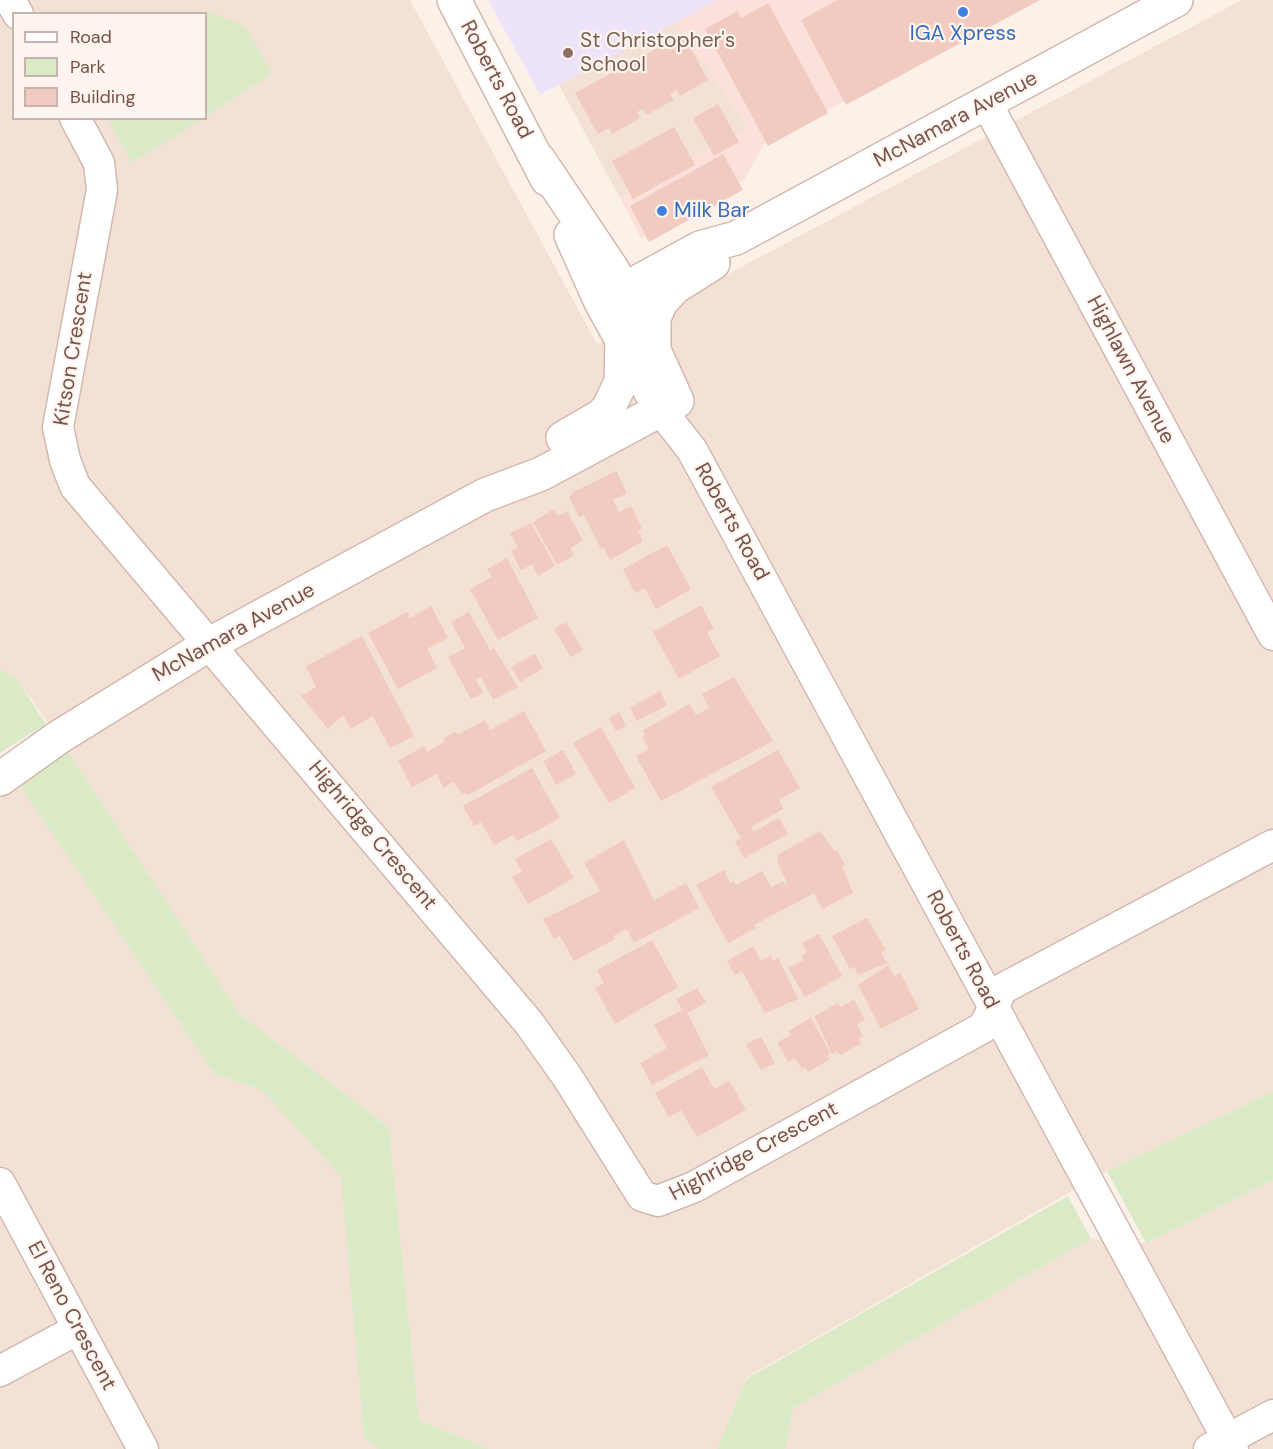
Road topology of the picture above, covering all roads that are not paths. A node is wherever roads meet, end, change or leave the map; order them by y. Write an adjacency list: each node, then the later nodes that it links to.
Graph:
1 (454, 0): 6 (street, Roberts Road)
2 (1176, 0): 3 (street, McNamara Avenue)
3 (987, 104): 5 (street, McNamara Avenue); 11 (street, Highlawn Avenue)
4 (76, 120): 12 (street, Kitson Crescent)
5 (736, 238): 6 (street, McNamara Avenue); 8 (street, McNamara Avenue)
6 (612, 296): 7 (street, Roberts Road); 8 (street, Roberts Road)
7 (622, 341): 9 (street, Roberts Road); 10 (street, McNamara Avenue)
8 (654, 351): 9 (street, Roberts Road)
9 (669, 405): 10 (street, McNamara Avenue); 15 (street, Roberts Road)
10 (477, 499): 12 (street, McNamara Avenue)
11 (1273, 635)
12 (208, 645): 13 (street, McNamara Avenue); 15 (street, Highridge Crescent)
13 (0, 779)
14 (1273, 845): 15 (street, Highridge Crescent)
15 (993, 1009): 20 (street, Roberts Road)
16 (0, 1183): 17 (street, El Reno Crescent)
17 (78, 1329): 18 (street); 21 (street, El Reno Crescent)
18 (0, 1371)
19 (1273, 1415): 20 (street)
20 (1223, 1446)
21 (143, 1449)

